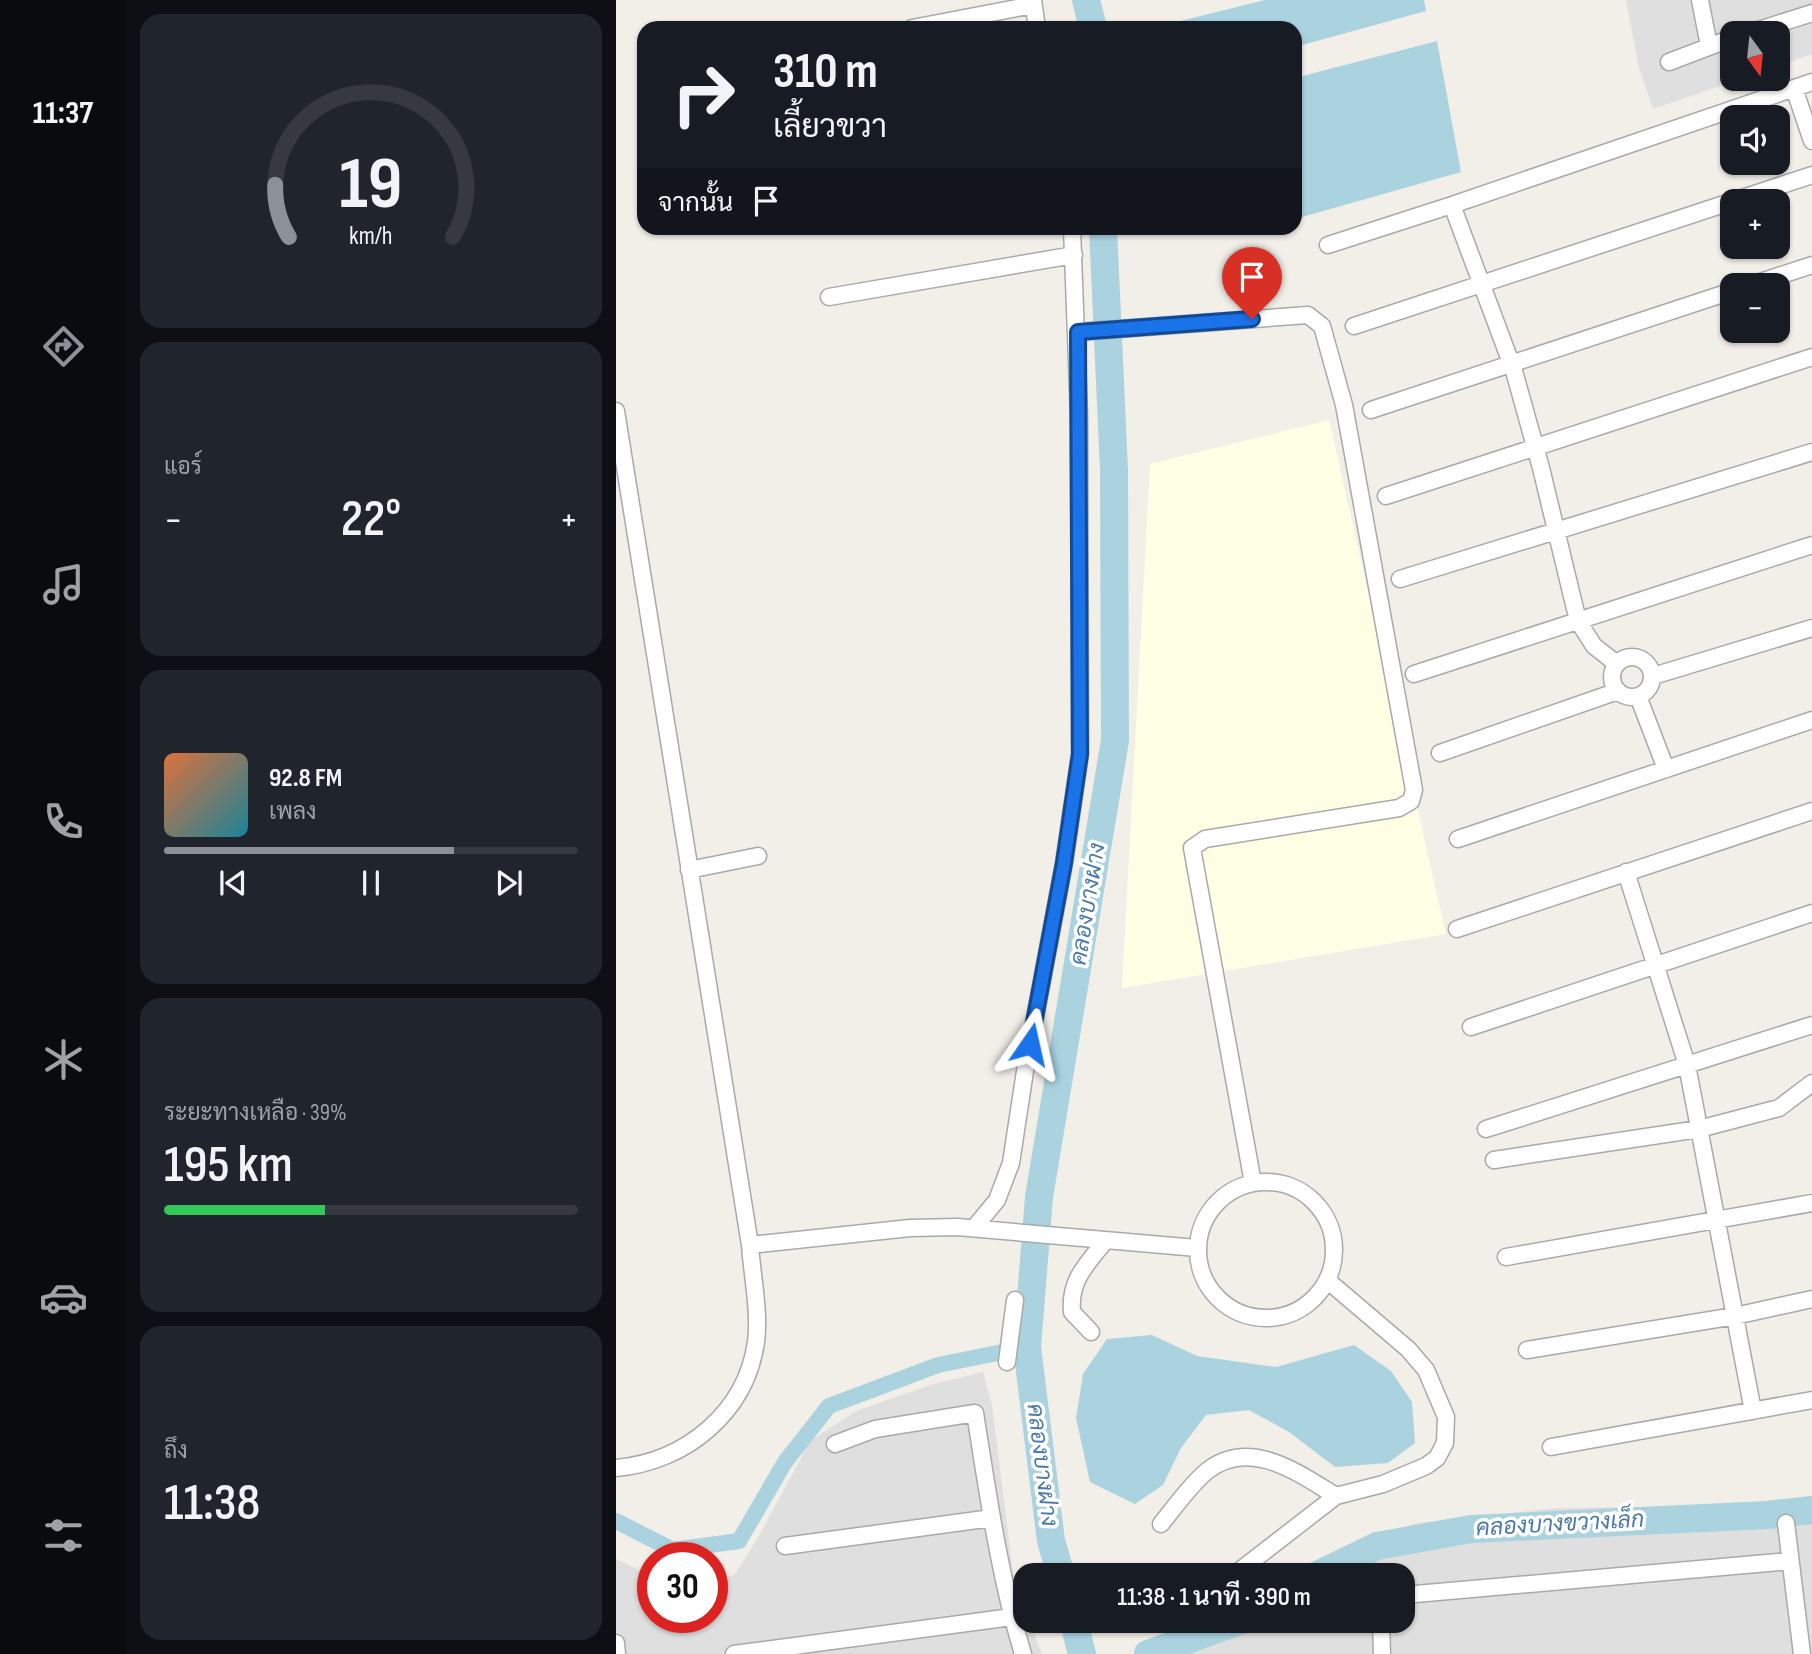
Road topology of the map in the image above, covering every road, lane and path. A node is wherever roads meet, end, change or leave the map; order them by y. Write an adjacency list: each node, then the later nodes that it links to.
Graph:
1 (1700, 0): 8 (street)
2 (1033, 3): 4 (street); 5 (street)
3 (1812, 13): 6 (street)
4 (946, 21)
5 (1036, 21)
6 (1787, 21)
7 (1720, 42): 8 (street)
8 (1709, 46): 9 (street)
9 (1669, 62)
10 (1812, 82): 11 (street)
11 (1794, 88): 12 (street); 14 (street)
12 (1812, 141)
13 (1812, 175): 20 (street)
14 (1452, 205): 16 (street); 20 (street)
15 (1073, 235): 17 (street)
16 (1328, 244)
17 (1074, 255): 22 (street); 24 (street)
18 (1812, 265): 19 (street)
19 (1788, 273)
20 (1481, 284): 23 (street); 26 (street)
21 (1720, 295): 26 (street)
22 (829, 297)
23 (1354, 326)
24 (1078, 332): 60 (street); 63 (street)
25 (1812, 357): 29 (street)
26 (1511, 364): 27 (street); 29 (street)
27 (1371, 410)
28 (616, 411): 48 (street)
29 (1535, 448): 31 (street); 32 (street)
30 (1812, 452): 32 (street)
31 (1386, 496)
32 (1556, 531): 34 (street); 35 (street)
33 (1812, 545): 35 (street)
34 (1399, 579)
35 (1577, 621): 37 (street); 38 (street)
36 (1812, 628): 39 (street)
37 (1617, 664): 39 (street); 40 (street)
38 (1414, 674)
39 (1653, 676): 41 (street)
40 (1618, 691): 41 (street); 43 (street)
41 (1639, 696): 44 (street)
42 (1812, 720): 44 (street)
43 (1440, 754)
44 (1666, 769): 46 (street)
45 (1812, 811): 49 (street)
46 (1458, 839)
47 (758, 856): 48 (street)
48 (689, 870): 65 (street)
49 (1626, 872): 51 (street); 52 (street)
50 (1812, 914): 52 (street)
51 (1457, 929)
52 (1656, 967): 54 (street); 55 (street)
53 (1812, 1025): 55 (street)
54 (1471, 1027)
55 (1687, 1065): 57 (street); 58 (street)
56 (1812, 1083): 58 (street)
57 (1486, 1129)
58 (1699, 1129): 59 (street); 62 (street)
59 (1494, 1160)
60 (1253, 1183): 66 (street); 68 (street)
61 (1812, 1203): 62 (street)
62 (1717, 1222): 67 (street); 71 (street)
63 (974, 1228): 64 (street); 65 (street)
64 (1106, 1240): 66 (street); 72 (street)
65 (750, 1245): 79 (street)
66 (1197, 1248): 68 (street)
67 (1506, 1257)
68 (1327, 1280): 80 (street)
69 (1812, 1299): 71 (street)
70 (1015, 1300): 74 (street)
71 (1735, 1316): 73 (street); 76 (street)
72 (1091, 1332)
73 (1527, 1350)
74 (1007, 1362)
75 (1812, 1400): 76 (street)
76 (1753, 1411): 78 (street)
77 (835, 1444): 81 (street)
78 (1550, 1447)
79 (616, 1468)
80 (1336, 1496): 83 (street); 86 (street)
81 (992, 1518): 84 (street); 88 (street)
82 (1786, 1523): 85 (street)
83 (1161, 1524)
84 (785, 1546)
85 (1790, 1561): 87 (street); 95 (street)
86 (1249, 1563)
87 (1415, 1594)
88 (1012, 1617): 92 (street); 93 (street)
89 (1381, 1633): 94 (street)
90 (616, 1643): 91 (street)
91 (618, 1654)
92 (734, 1654)
93 (1023, 1654)
94 (1382, 1654)
95 (1802, 1654)

